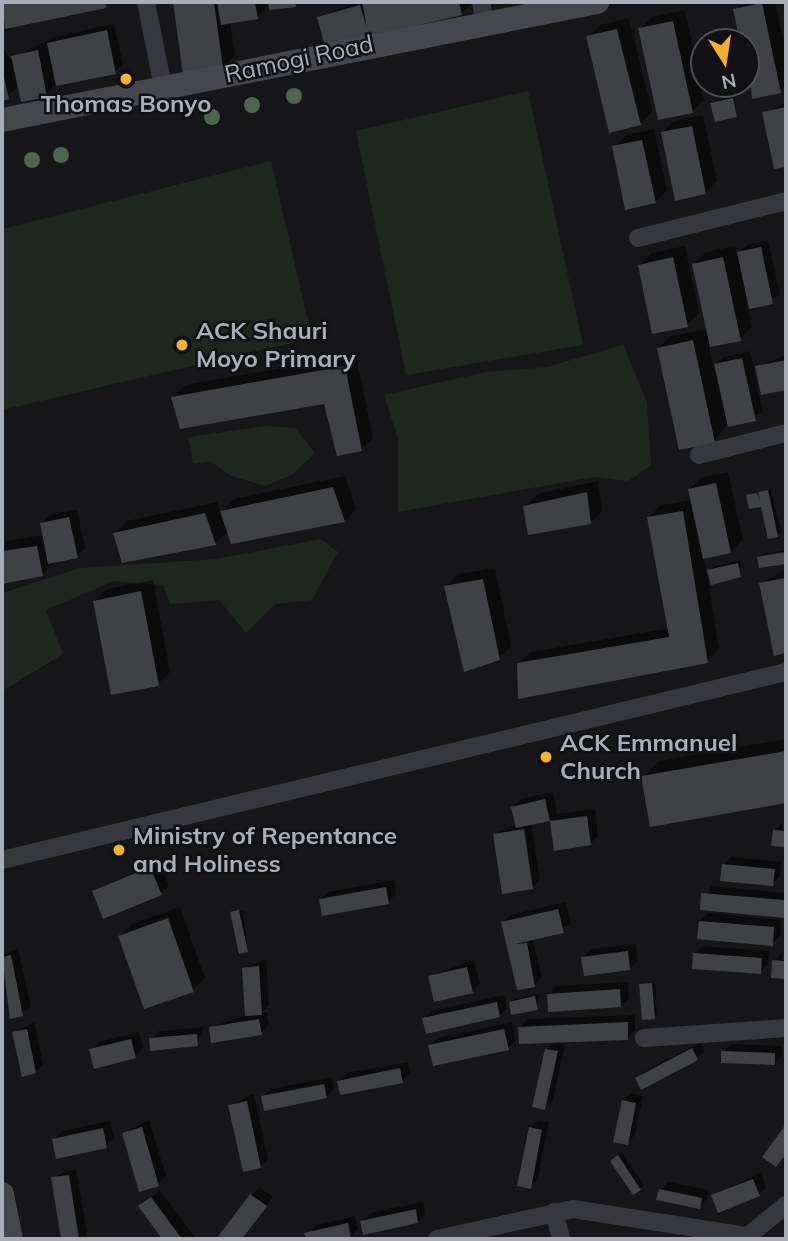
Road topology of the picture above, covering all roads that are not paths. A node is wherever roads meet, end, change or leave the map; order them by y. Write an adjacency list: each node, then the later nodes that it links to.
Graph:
1 (146, 2): 4 (street)
2 (597, 2): 3 (main road, Ramogi Road)
3 (483, 12): 4 (main road, Ramogi Road)
4 (163, 87): 5 (main road, Ramogi Road)
5 (2, 120)
6 (786, 201): 7 (street)
7 (638, 238)
8 (786, 433): 9 (street)
9 (699, 455)
10 (786, 672): 11 (street)
11 (2, 860)
12 (786, 1028): 13 (street)
13 (644, 1038)
14 (2, 1194): 17 (main road)
15 (786, 1205): 16 (street)
16 (554, 1212): 18 (street); 19 (street)
17 (12, 1239)
18 (437, 1239)
19 (561, 1239)

